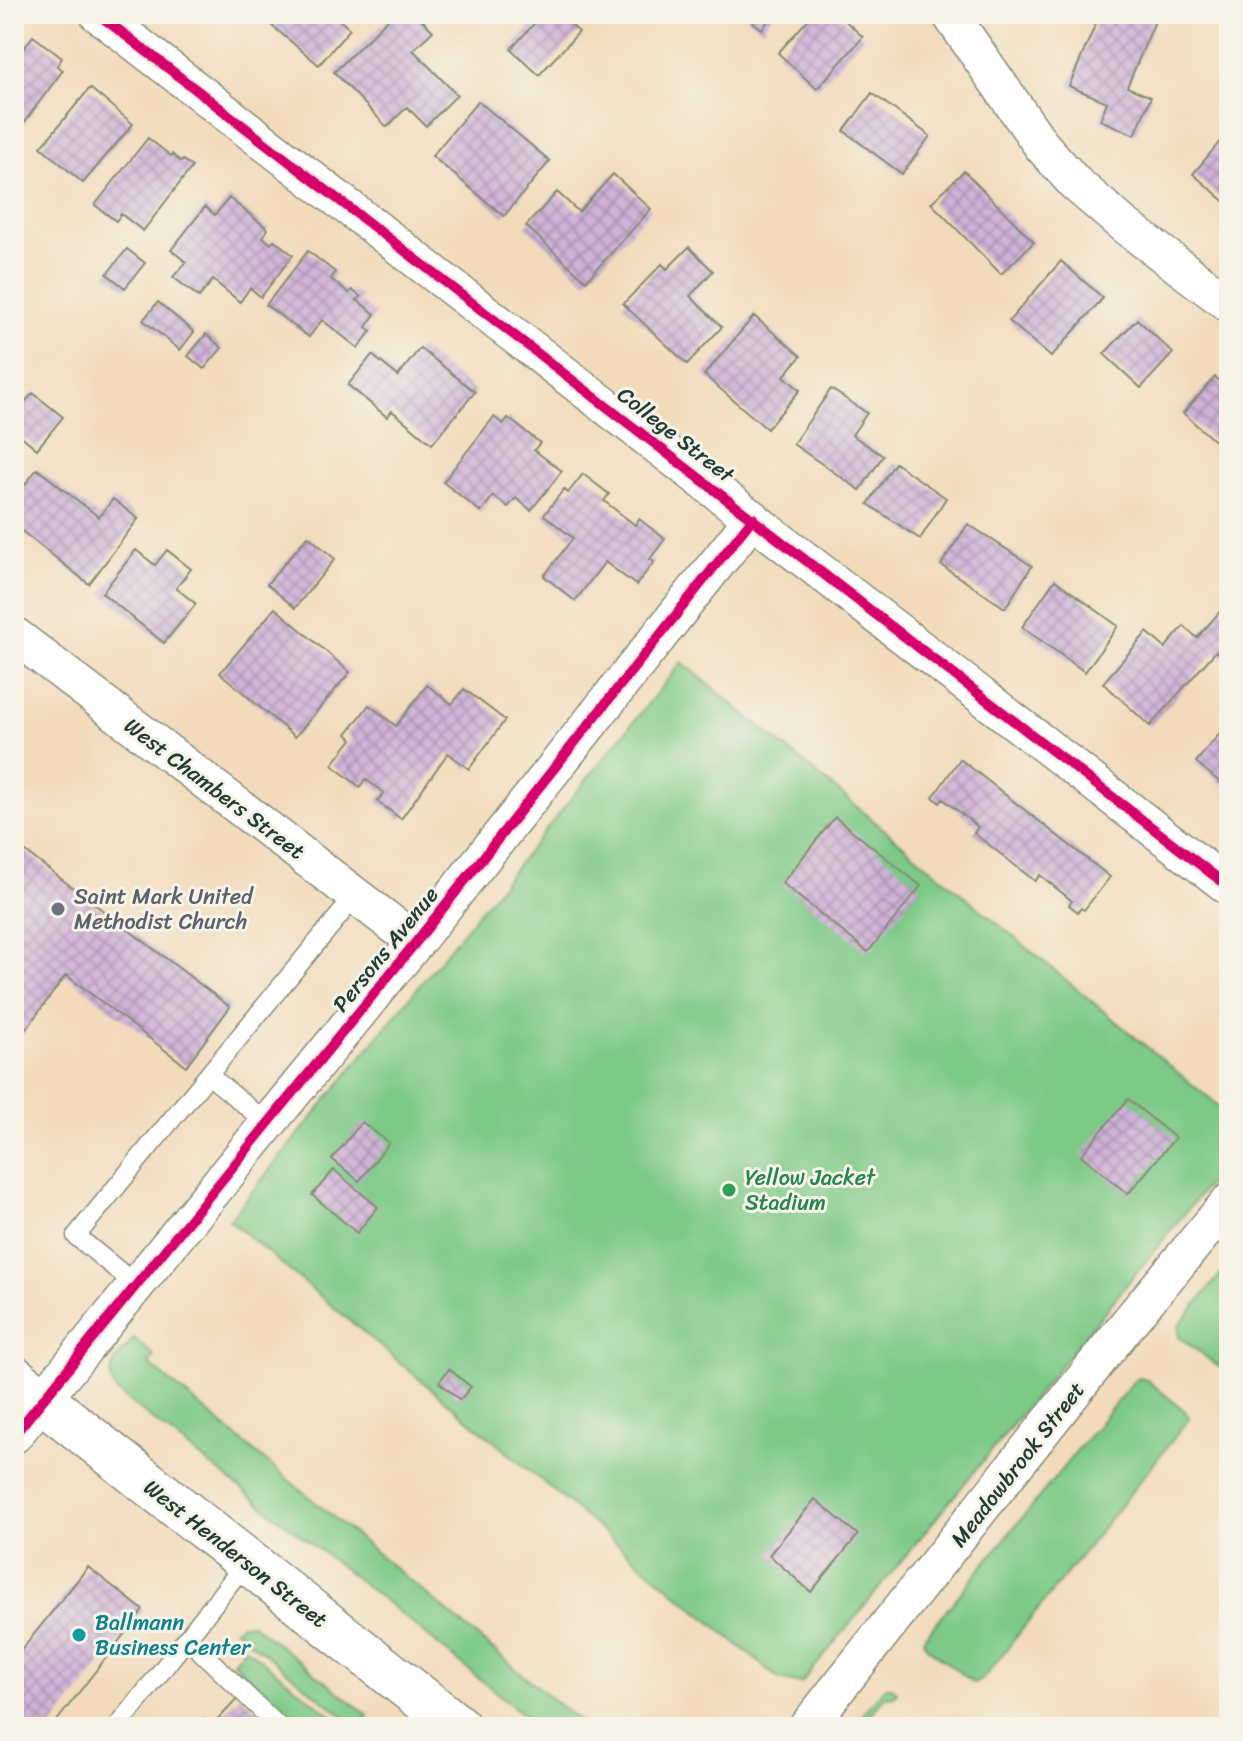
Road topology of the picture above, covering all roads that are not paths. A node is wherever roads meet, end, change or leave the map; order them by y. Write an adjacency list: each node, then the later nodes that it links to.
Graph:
1 (98, 14): 4 (street, College Street)
2 (950, 14): 3 (street)
3 (1229, 304)
4 (753, 518): 6 (street, College Street); 8 (street, Persons Avenue)
5 (14, 635): 7 (street, West Chambers Street)
6 (1229, 887)
7 (356, 895): 8 (street, West Chambers Street); 9 (lane)
8 (416, 942): 10 (street, Persons Avenue)
9 (210, 1076): 10 (lane); 12 (lane)
10 (268, 1124): 12 (street, Persons Avenue)
11 (1229, 1202): 20 (street, Meadowbrook Street)
12 (136, 1285): 13 (street, Persons Avenue)
13 (28, 1389): 14 (street, Persons Avenue); 15 (main road, West Henderson Street)
14 (14, 1435)
15 (247, 1561): 16 (lane); 17 (main road, West Henderson Street)
16 (187, 1638): 18 (lane); 19 (lane)
17 (453, 1726)
18 (118, 1727)
19 (279, 1727)
20 (807, 1727)

